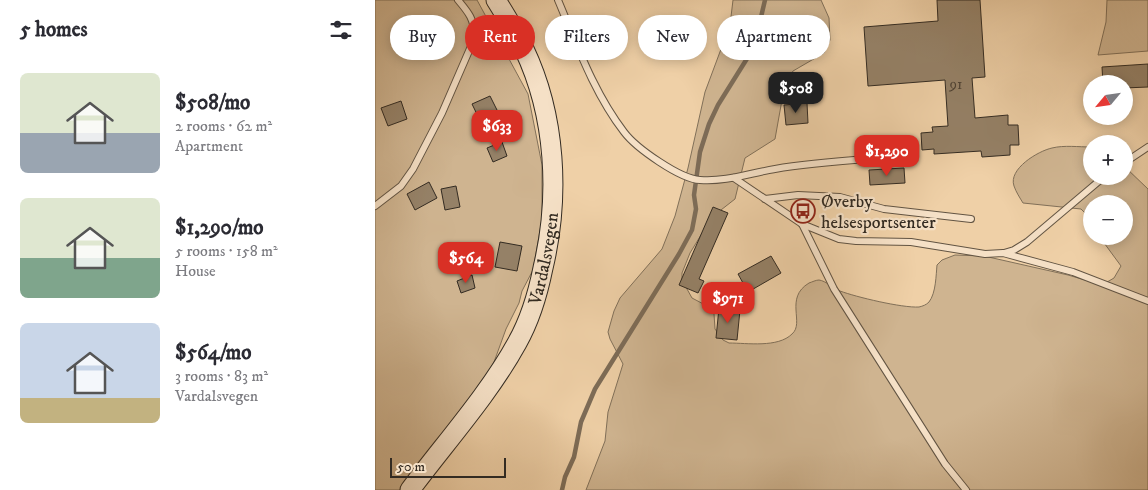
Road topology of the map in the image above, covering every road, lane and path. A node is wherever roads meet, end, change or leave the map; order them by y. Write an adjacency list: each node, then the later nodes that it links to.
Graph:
1 (458, 0): 10 (lane)
2 (496, 0): 15 (main road, Vardalsvegen)
3 (558, 0): 7 (lane)
4 (1148, 147): 6 (lane)
5 (911, 156): 7 (lane)
6 (1133, 157)
7 (734, 178): 9 (lane)
8 (1094, 185): 13 (lane)
9 (765, 199): 11 (lane); 12 (lane)
10 (375, 206)
11 (971, 219)
12 (802, 224): 13 (lane); 16 (lane)
13 (1003, 253): 14 (lane)
14 (1148, 301)
15 (410, 490)
16 (966, 490)

